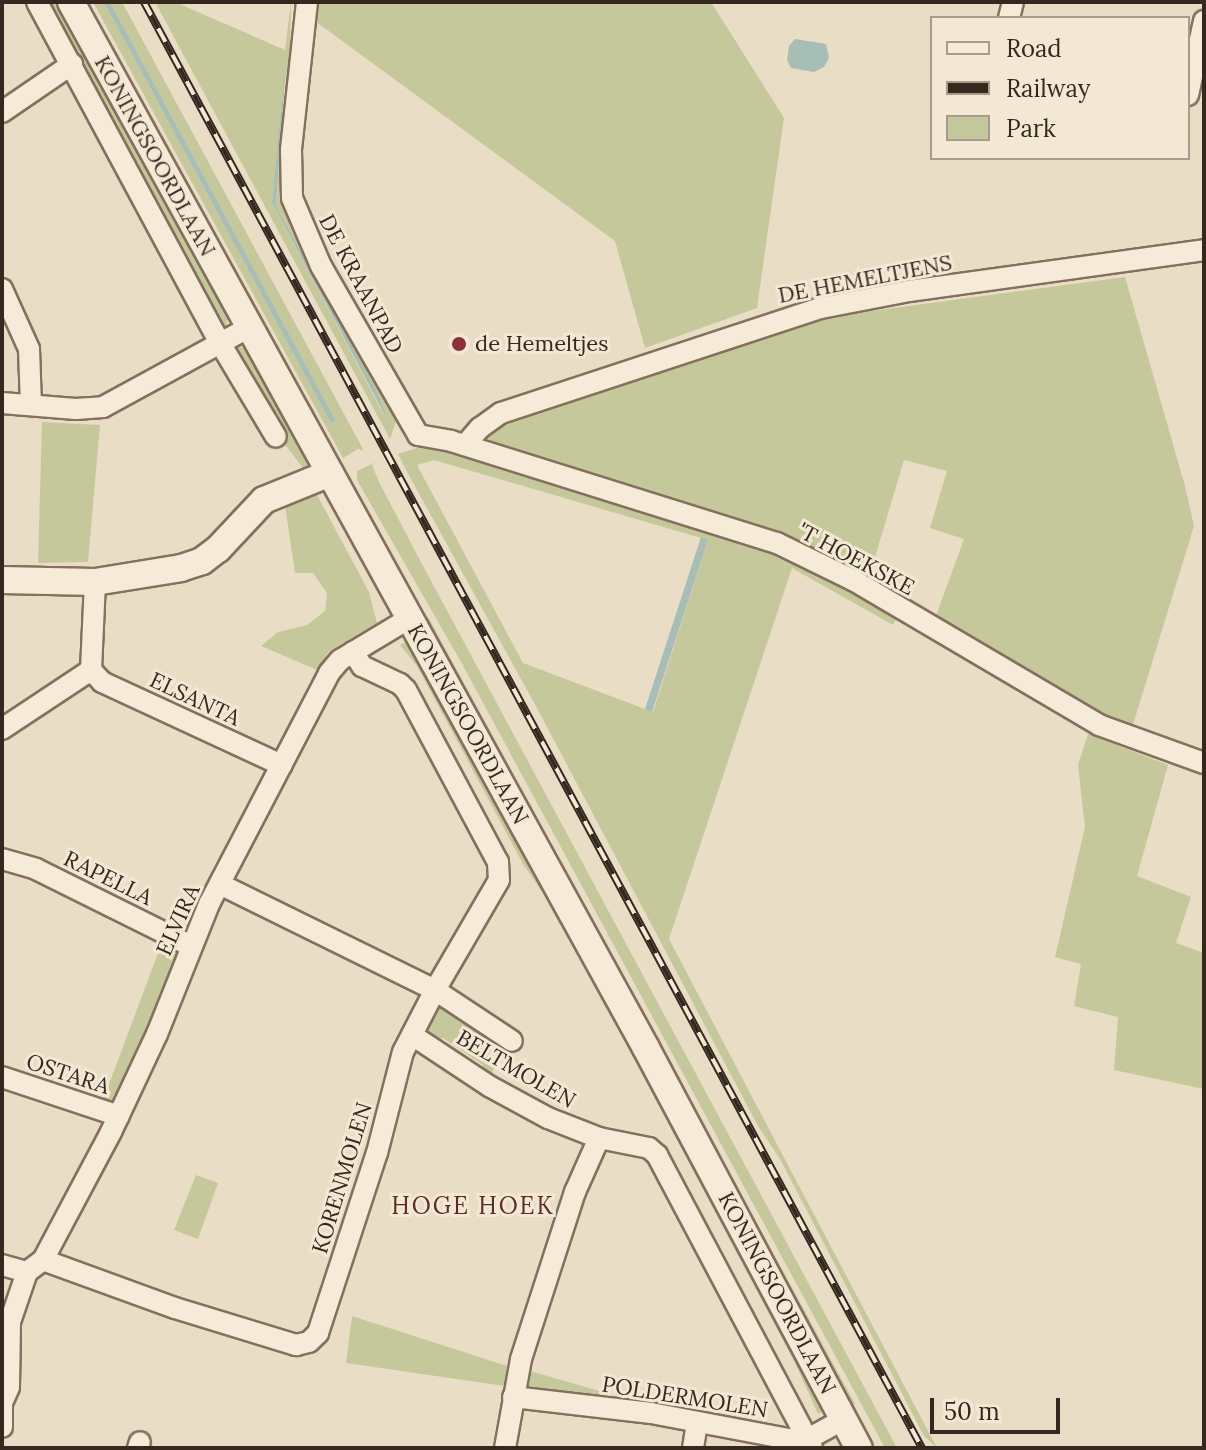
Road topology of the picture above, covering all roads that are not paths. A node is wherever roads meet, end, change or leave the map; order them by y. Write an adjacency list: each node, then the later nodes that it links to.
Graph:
1 (37, 2): 5 (street, KONINGSOORDLAAN)
2 (71, 2): 10 (street, KONINGSOORDLAAN)
3 (307, 2): 14 (street, DE KRAANPAD)
4 (1204, 21): 6 (street)
5 (72, 64): 7 (street); 11 (street, KONINGSOORDLAAN)
6 (1190, 86)
7 (2, 112)
8 (1204, 250): 16 (street, DE HEMELTJENS)
9 (2, 289): 13 (street)
10 (248, 328): 11 (street); 17 (street, KONINGSOORDLAAN)
11 (220, 343): 13 (street); 15 (street, KONINGSOORDLAAN)
12 (2, 403): 13 (street)
13 (31, 405)
14 (418, 435): 16 (street, 'T HOEKSKE)
15 (276, 437)
16 (465, 445): 24 (street, 'T HOEKSKE)
17 (330, 473): 19 (street); 20 (street, KONINGSOORDLAAN)
18 (2, 580): 19 (street)
19 (95, 582): 22 (street)
20 (410, 618): 21 (street, ELVIRA); 39 (street, KONINGSOORDLAAN)
21 (353, 652): 25 (street, ELVIRA); 29 (street, KORENMOLEN)
22 (91, 670): 23 (street); 25 (street, ELSANTA)
23 (2, 729)
24 (1204, 763)
25 (282, 765): 27 (street, ELVIRA)
26 (2, 859): 28 (street, RAPELLA)
27 (220, 884): 28 (street, ELVIRA); 29 (street)
28 (191, 946): 33 (street, ELVIRA)
29 (435, 990): 30 (street, KORENMOLEN); 31 (street, BELTMOLEN)
30 (412, 1035): 34 (street, BELTMOLEN); 36 (street, KORENMOLEN)
31 (512, 1041)
32 (2, 1077): 33 (street, OSTARA)
33 (119, 1116): 36 (street, ELVIRA)
34 (599, 1138): 37 (street); 42 (street, BELTMOLEN)
35 (2, 1265): 36 (street)
36 (35, 1266): 38 (street, ELVIRA)
37 (513, 1394): 40 (street, POLDERMOLEN); 43 (street)
38 (2, 1403): 41 (street, ELVIRA)
39 (844, 1419): 42 (street); 45 (street, KONINGSOORDLAAN)
40 (697, 1422): 42 (street, POLDERMOLEN); 44 (street)
41 (2, 1427)
42 (809, 1444)
43 (505, 1448)
44 (693, 1448)
45 (859, 1448)

